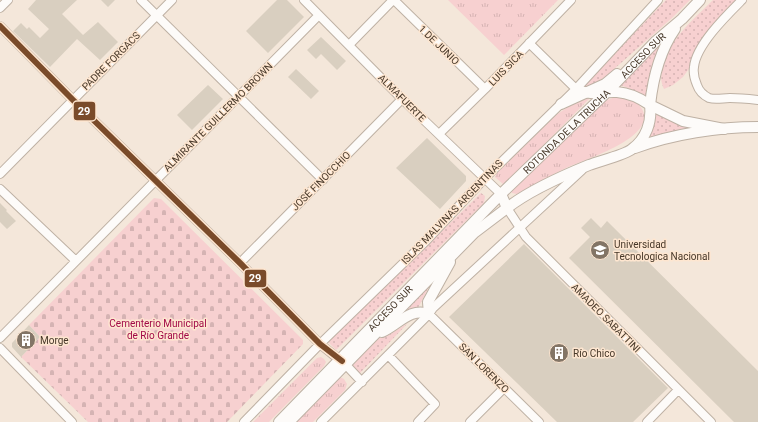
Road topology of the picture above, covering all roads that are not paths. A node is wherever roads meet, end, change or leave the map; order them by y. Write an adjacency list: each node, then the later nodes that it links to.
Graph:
1 (8, 0): 10 (street)
2 (141, 0): 12 (street)
3 (172, 0): 12 (street, PADRE FORGACS)
4 (304, 0): 11 (street, ALMAFUERTE)
5 (393, 0): 16 (street); 18 (street, 1 DE JUNIO)
6 (571, 0): 15 (street, LUIS SICA)
7 (658, 0): 19 (street)
8 (700, 0): 13 (main road, ACCESO SUR)
9 (742, 0): 24 (street)
10 (0, 8)
11 (318, 15): 16 (street, ALMAFUERTE); 21 (street, ALMIRANTE GUILLERMO BROWN)
12 (157, 16): 21 (street); 23 (street, PADRE FORGACS)
13 (682, 19): 17 (main road, ACCESO SUR); 26 (main road, ACCESO SUR)
14 (0, 26): 23 (street)
15 (529, 44): 18 (street, LUIS SICA); 19 (street)
16 (349, 45): 22 (street, ALMAFUERTE)
17 (636, 60): 19 (main road); 20 (main road, ACCESO SUR)
18 (485, 89): 29 (street, LUIS SICA)
19 (581, 91): 20 (main road); 25 (main road)
20 (606, 93): 26 (main road, ROTONDA DE LA TRUCHA); 37 (main road, ROTONDA DE LA TRUCHA)
21 (239, 96): 34 (street); 35 (street, ALMIRANTE GUILLERMO BROWN)
22 (402, 99): 29 (street, ALMAFUERTE); 34 (street, JOSÉ FINOCCHIO)
23 (73, 100): 32 (street, PADRE FORGACS); 35 (street)
24 (758, 100)
25 (561, 104): 33 (street, ISLAS MALVINAS ARGENTINAS)
26 (650, 106): 28 (main road, ROTONDA DE LA TRUCHA); 30 (main road)
27 (758, 127): 28 (main road)
28 (724, 129): 30 (main road)
29 (439, 134): 33 (street, ALMAFUERTE)
30 (632, 150): 31 (main road)
31 (589, 165): 38 (main road); 39 (street)
32 (0, 174)
33 (484, 179): 37 (street, ALMAFUERTE); 46 (street, ISLAS MALVINAS ARGENTINAS)
34 (323, 180): 42 (street, JOSÉ FINOCCHIO)
35 (156, 181): 41 (street, ALMIRANTE GUILLERMO BROWN); 42 (street)
36 (0, 189): 41 (street)
37 (501, 194): 38 (main road); 49 (main road, ACCESO SUR)
38 (507, 208): 39 (street, AMADEO SABATTINI); 40 (main road, ACCESO SUR)
39 (519, 228): 43 (street); 52 (street, AMADEO SABATTINI)
40 (452, 256): 43 (main road); 44 (main road, ACCESO SUR)
41 (76, 261): 45 (street, ALMIRANTE GUILLERMO BROWN)
42 (240, 263): 46 (street)
43 (429, 314): 44 (main road); 48 (street); 51 (street, SAN LORENZO)
44 (373, 336): 49 (main road, ACCESO SUR)
45 (0, 338)
46 (320, 344): 49 (street); 54 (street, ISLAS MALVINAS ARGENTINAS)
47 (0, 348): 53 (street)
48 (388, 356): 50 (street); 58 (street)
49 (343, 362): 50 (street); 55 (main road, ACCESO SUR); 56 (main road, ACCESO SUR)
50 (362, 382): 57 (street)
51 (504, 388): 59 (street); 60 (street, SAN LORENZO)
52 (678, 390): 61 (street); 62 (street, AMADEO SABATTINI)
53 (72, 422)
54 (244, 422)
55 (279, 422)
56 (289, 422)
57 (321, 422)
58 (418, 422)
59 (470, 422)
60 (539, 422)
61 (647, 422)
62 (712, 422)

